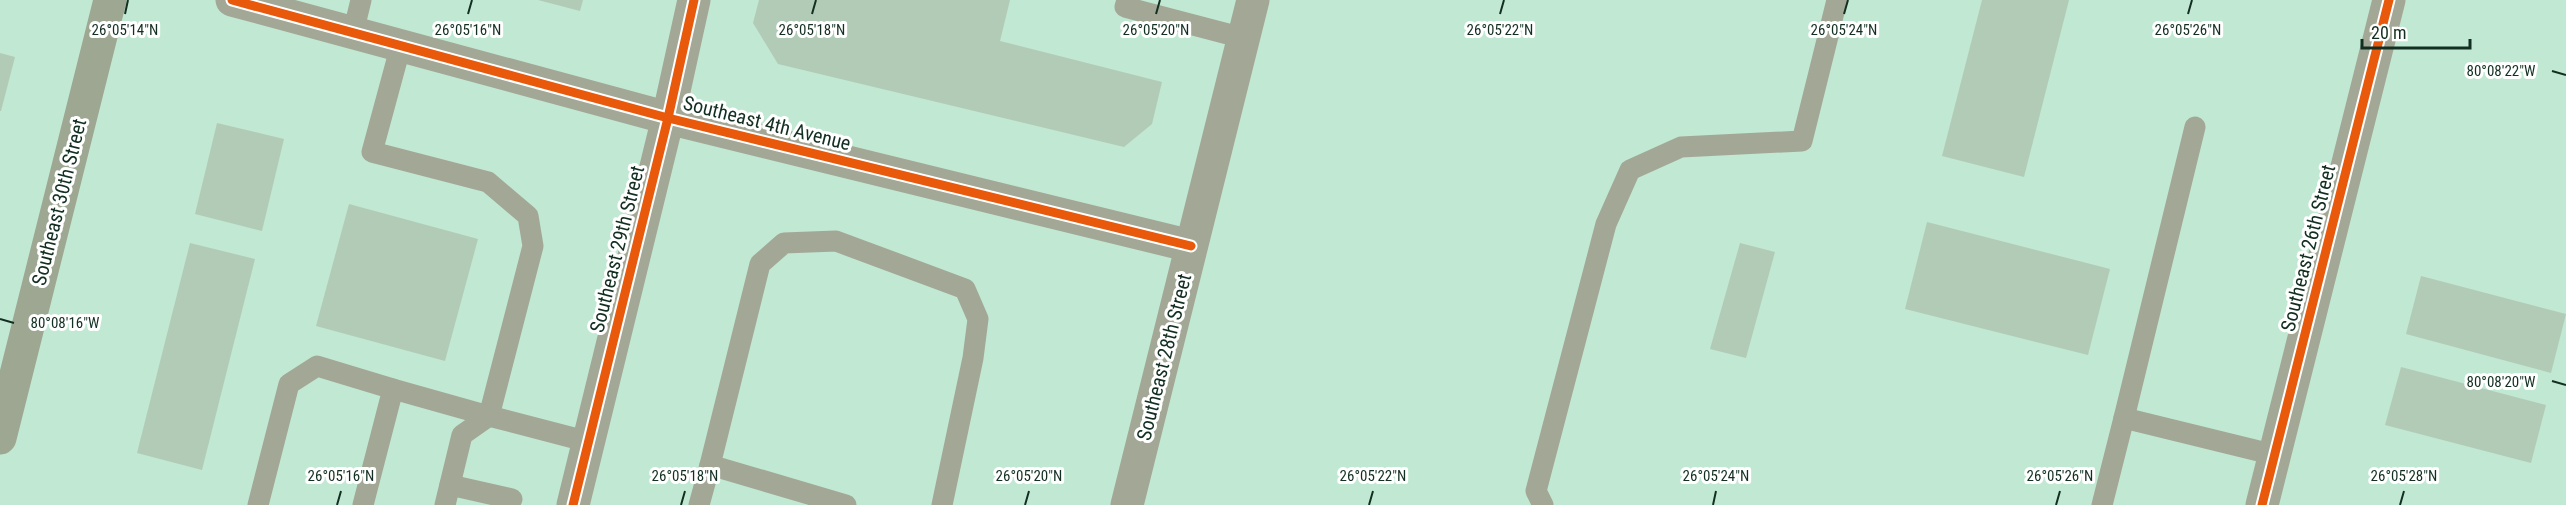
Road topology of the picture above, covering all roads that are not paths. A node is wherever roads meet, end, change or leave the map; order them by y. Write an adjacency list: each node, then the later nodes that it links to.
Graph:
1 (110, 0): 18 (main road, Southeast 30th Street)
2 (232, 0): 9 (street, Southeast 4th Avenue)
3 (361, 0): 9 (lane)
4 (694, 0): 12 (street, Southeast 29th Street)
5 (1127, 0): 10 (lane)
6 (1253, 0): 10 (street, Southeast 28th Street)
7 (1837, 0): 32 (lane)
8 (2389, 0): 20 (street, Southeast 26th Street)
9 (353, 33): 11 (street, Southeast 4th Avenue)
10 (1243, 38): 14 (street, Southeast 28th Street)
11 (401, 45): 12 (street, Southeast 4th Avenue); 16 (lane)
12 (668, 118): 14 (street, Southeast 4th Avenue); 19 (street, Southeast 29th Street)
13 (2195, 127): 17 (lane)
14 (1191, 246): 31 (street, Southeast 28th Street)
15 (393, 389): 16 (lane); 25 (lane); 26 (lane)
16 (489, 416): 19 (lane); 22 (lane)
17 (2124, 418): 20 (lane); 33 (lane)
18 (0, 438)
19 (588, 442): 27 (street, Southeast 29th Street)
20 (2275, 455): 24 (street, Southeast 26th Street)
21 (710, 465): 28 (lane); 29 (lane); 30 (lane)
22 (448, 495): 23 (lane)
23 (512, 499)
24 (2267, 504)
25 (258, 505)
26 (363, 505)
27 (573, 505)
28 (699, 505)
29 (846, 505)
30 (942, 505)
31 (1127, 505)
32 (1543, 505)
33 (2102, 505)

